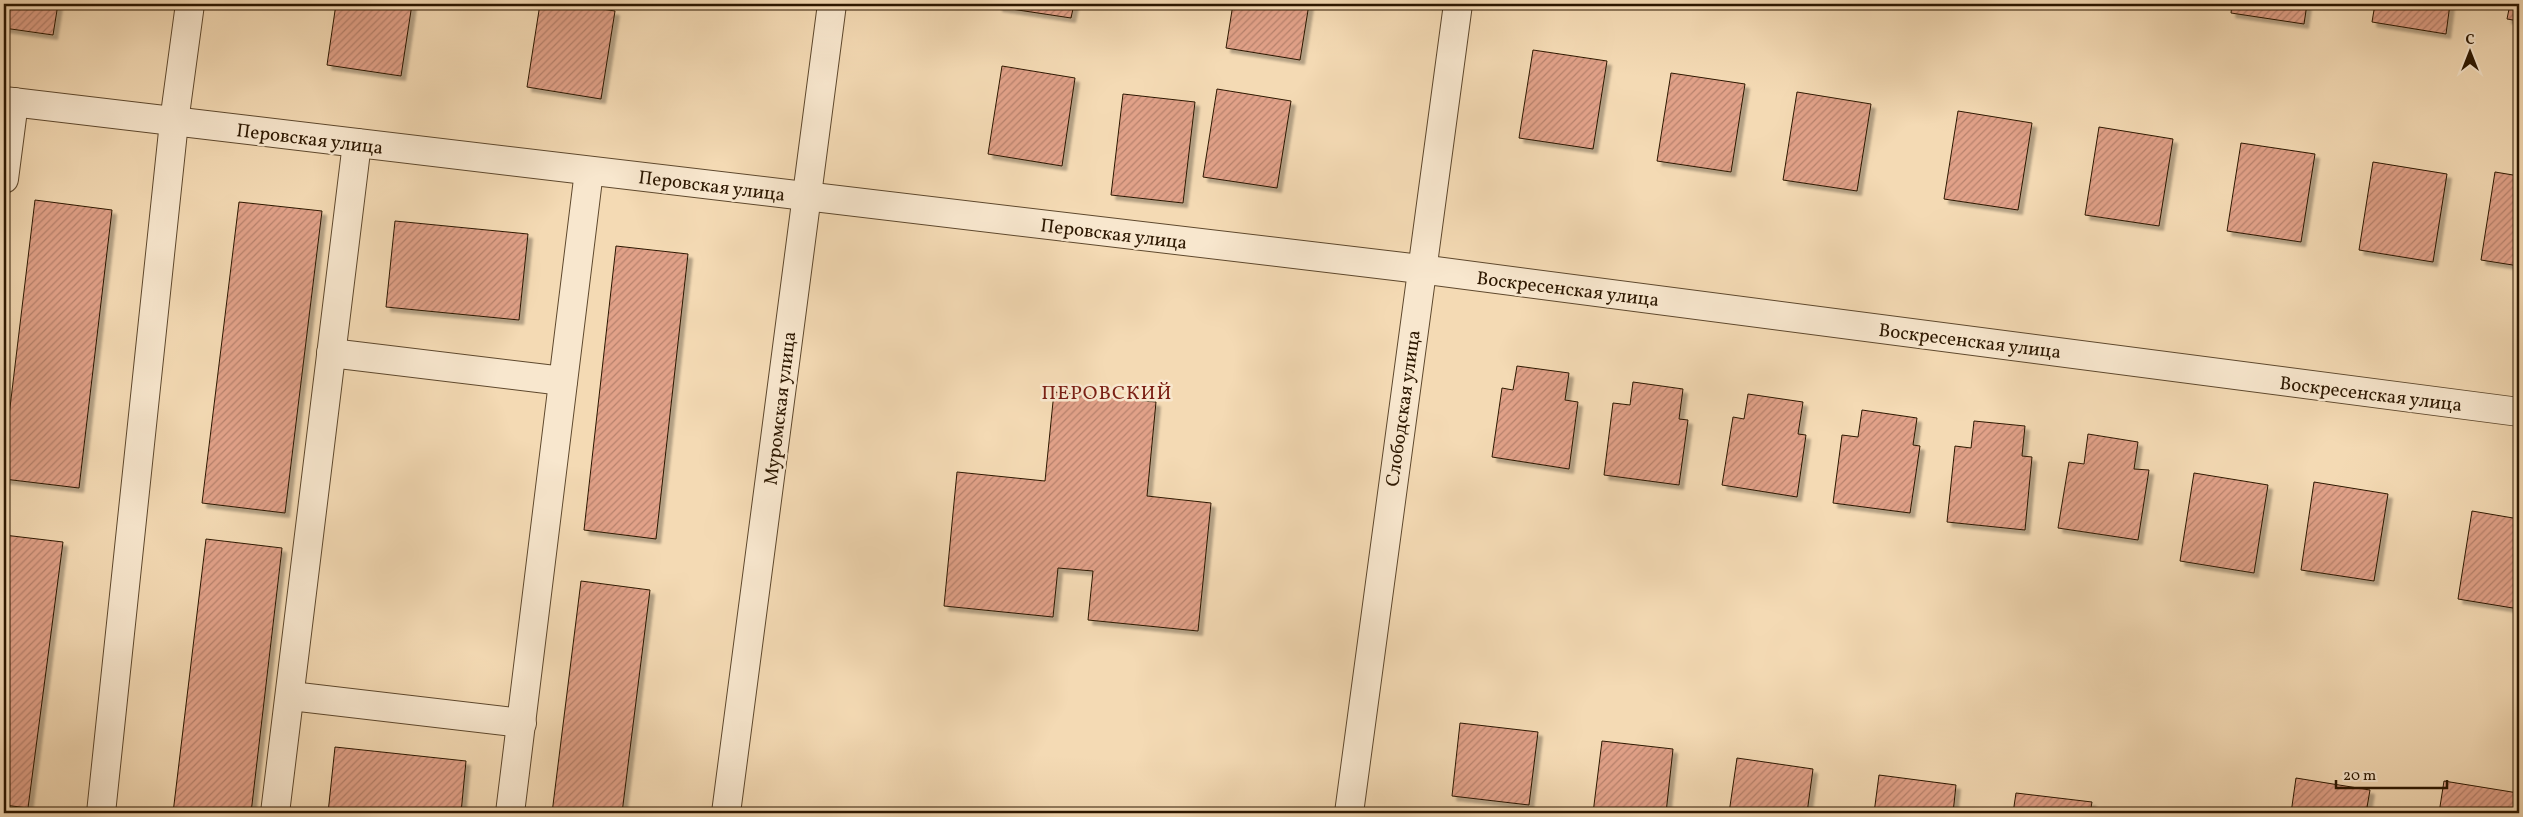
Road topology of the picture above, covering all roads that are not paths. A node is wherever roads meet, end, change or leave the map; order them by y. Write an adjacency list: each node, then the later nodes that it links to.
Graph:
1 (190, 4): 5 (street)
2 (832, 4): 9 (street, Муромская улица)
3 (1458, 4): 10 (street, Слободская улица)
4 (9, 102): 5 (street, Перовская улица); 8 (street)
5 (174, 122): 6 (street, Перовская улица); 16 (street)
6 (357, 143): 7 (street, Перовская улица); 11 (street)
7 (589, 170): 9 (street, Перовская улица); 12 (street)
8 (4, 179)
9 (807, 196): 10 (street, Перовская улица); 19 (street, Муромская улица)
10 (1420, 269): 13 (street, Воскресенская улица); 20 (street, Слободская улица)
11 (331, 353): 12 (street); 14 (street)
12 (563, 381): 15 (street)
13 (2519, 412)
14 (291, 696): 15 (street); 17 (street)
15 (522, 723): 18 (street)
16 (101, 813)
17 (275, 813)
18 (510, 813)
19 (726, 813)
20 (1349, 813)

